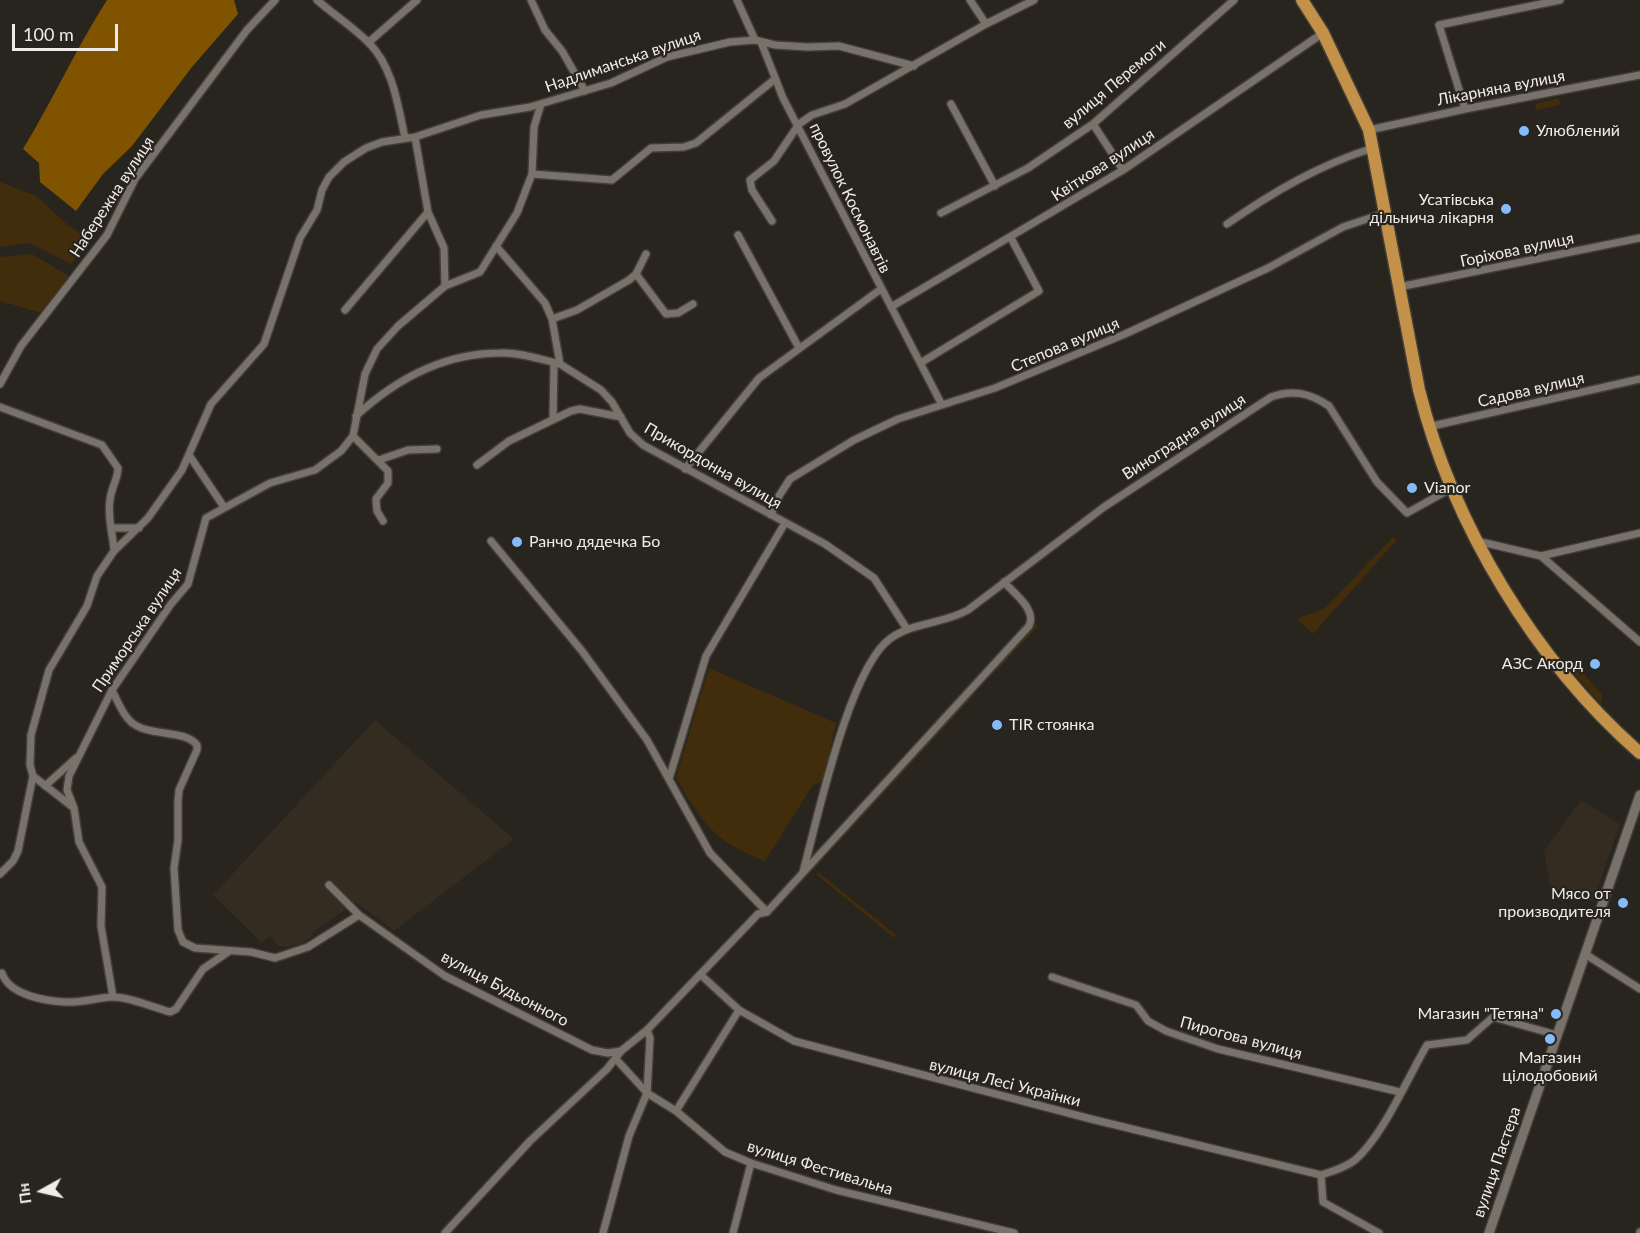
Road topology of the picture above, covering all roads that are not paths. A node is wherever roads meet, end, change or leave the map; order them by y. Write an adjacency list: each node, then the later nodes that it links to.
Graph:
1 (275, 0): 53 (street, Набережна вулиця)
2 (317, 0): 14 (street)
3 (417, 0): 14 (street)
4 (531, 0): 18 (street)
5 (736, 0): 13 (street, провулок Космонавтів)
6 (970, 0): 11 (street)
7 (1034, 0): 11 (street)
8 (1234, 0): 23 (street, вулиця Перемоги)
9 (1302, 0): 12 (highway)
10 (1560, 0): 21 (street)
11 (986, 24): 15 (street)
12 (1323, 33): 24 (highway); 28 (street, Квіткова вулиця)
13 (758, 41): 15 (street, Надлиманська вулиця); 17 (street, провулок Космонавтів); 18 (street, Надлиманська вулиця)
14 (369, 42): 26 (street)
15 (914, 66): 22 (street)
16 (1640, 75): 21 (street, Лікарняна вулиця)
17 (775, 79): 22 (street, провулок Космонавтів); 29 (street)
18 (585, 91): 19 (street, Надлиманська вулиця)
19 (541, 104): 25 (street, Надлиманська вулиця); 29 (street)
20 (951, 104): 30 (street)
21 (1464, 109): 24 (street, Лікарняна вулиця)
22 (799, 124): 34 (street); 44 (street, провулок Космонавтів)
23 (1093, 124): 28 (street); 30 (street, вулиця Перемоги)
24 (1369, 130): 27 (highway)
25 (415, 137): 26 (street); 31 (street)
26 (405, 138): 62 (street)
27 (1373, 148): 33 (highway); 35 (street)
28 (1123, 170): 37 (street, Квіткова вулиця)
29 (532, 174): 39 (street)
30 (995, 186): 32 (street, вулиця Перемоги)
31 (428, 212): 42 (street); 47 (street)
32 (941, 213)
33 (1386, 213): 43 (highway); 54 (street, Степова вулиця)
34 (772, 221)
35 (1227, 224)
36 (738, 235): 49 (street)
37 (1011, 238): 46 (street, Квіткова вулиця); 50 (street)
38 (1640, 238): 43 (street, Горіхова вулиця)
39 (496, 246): 42 (street); 48 (street)
40 (646, 254): 41 (street)
41 (636, 274): 45 (street); 48 (street)
42 (445, 286): 56 (street)
43 (1399, 287): 59 (highway)
44 (881, 290): 46 (street, провулок Космонавтів); 49 (street)
45 (693, 304)
46 (891, 308): 50 (street, провулок Космонавтів)
47 (345, 310)
48 (552, 319): 51 (street)
49 (799, 348): 65 (street)
50 (922, 362): 54 (street, провулок Космонавтів)
51 (557, 363): 56 (street); 57 (street, Прикордонна вулиця); 58 (street)
52 (1640, 379): 59 (street, Садова вулиця)
53 (0, 384)
54 (942, 405): 68 (street, Степова вулиця)
55 (0, 407): 71 (street)
56 (355, 416): 60 (street)
57 (621, 417): 58 (street); 65 (street, Прикордонна вулиця)
58 (553, 419): 64 (street)
59 (1428, 427): 66 (highway)
60 (353, 436): 63 (street); 67 (street)
61 (437, 449): 63 (street)
62 (189, 455): 67 (street); 72 (street)
63 (379, 460): 69 (street)
64 (477, 465)
65 (685, 469): 68 (street, Прикордонна вулиця)
66 (1452, 488): 75 (highway); 78 (street, Виноградна вулиця)
67 (224, 507): 82 (street, Приморська вулиця)
68 (771, 515): 70 (street, Прикордонна вулиця)
69 (383, 521)
70 (785, 523): 79 (street, Прикордонна вулиця); 86 (street)
71 (112, 528): 72 (street); 76 (street)
72 (139, 528): 76 (street)
73 (1640, 533): 77 (street)
74 (491, 541): 86 (street)
75 (1477, 541): 77 (street); 83 (highway)
76 (114, 551): 85 (street)
77 (1541, 556): 80 (street)
78 (1004, 582): 79 (street, Виноградна вулиця); 90 (street)
79 (907, 628): 90 (street)
80 (1636, 634): 81 (street)
81 (1640, 642)
82 (112, 690): 84 (street, Приморська вулиця); 95 (street)
83 (1640, 753)
84 (80, 754): 87 (street); 89 (street, Приморська вулиця)
85 (33, 776): 87 (street); 91 (street)
86 (669, 779): 93 (street)
87 (45, 786): 89 (street)
88 (1640, 795): 96 (street, вулиця Пастера)
89 (74, 808): 101 (street, Приморська вулиця)
90 (803, 872): 93 (street)
91 (0, 874)
92 (329, 885): 94 (street, вулиця Будьонного)
93 (766, 912): 98 (street)
94 (359, 915): 95 (street); 105 (street, вулиця Будьонного)
95 (230, 951): 101 (street)
96 (1585, 954): 100 (street); 104 (street, вулиця Пастера)
97 (2, 973): 101 (street)
98 (702, 976): 102 (street, вулиця Лесі Українки); 103 (street)
99 (1052, 976): 107 (street, Пирогова вулиця)
100 (1640, 989)
101 (113, 997)
102 (740, 1010): 109 (street); 111 (street, вулиця Лесі Українки)
103 (647, 1030): 105 (street); 108 (street)
104 (1557, 1035): 107 (street); 117 (street, вулиця Пастера)
105 (621, 1051): 106 (street)
106 (616, 1059): 108 (street, вулиця Фестивальна); 112 (street)
107 (1400, 1092): 111 (street)
108 (647, 1093): 109 (street, вулиця Фестивальна); 113 (street)
109 (676, 1112): 110 (street, вулиця Фестивальна)
110 (751, 1163): 114 (street); 115 (street, вулиця Фестивальна)
111 (1321, 1175): 116 (street)
112 (445, 1233)
113 (603, 1233)
114 (733, 1233)
115 (1014, 1233)
116 (1379, 1233)
117 (1489, 1233)

